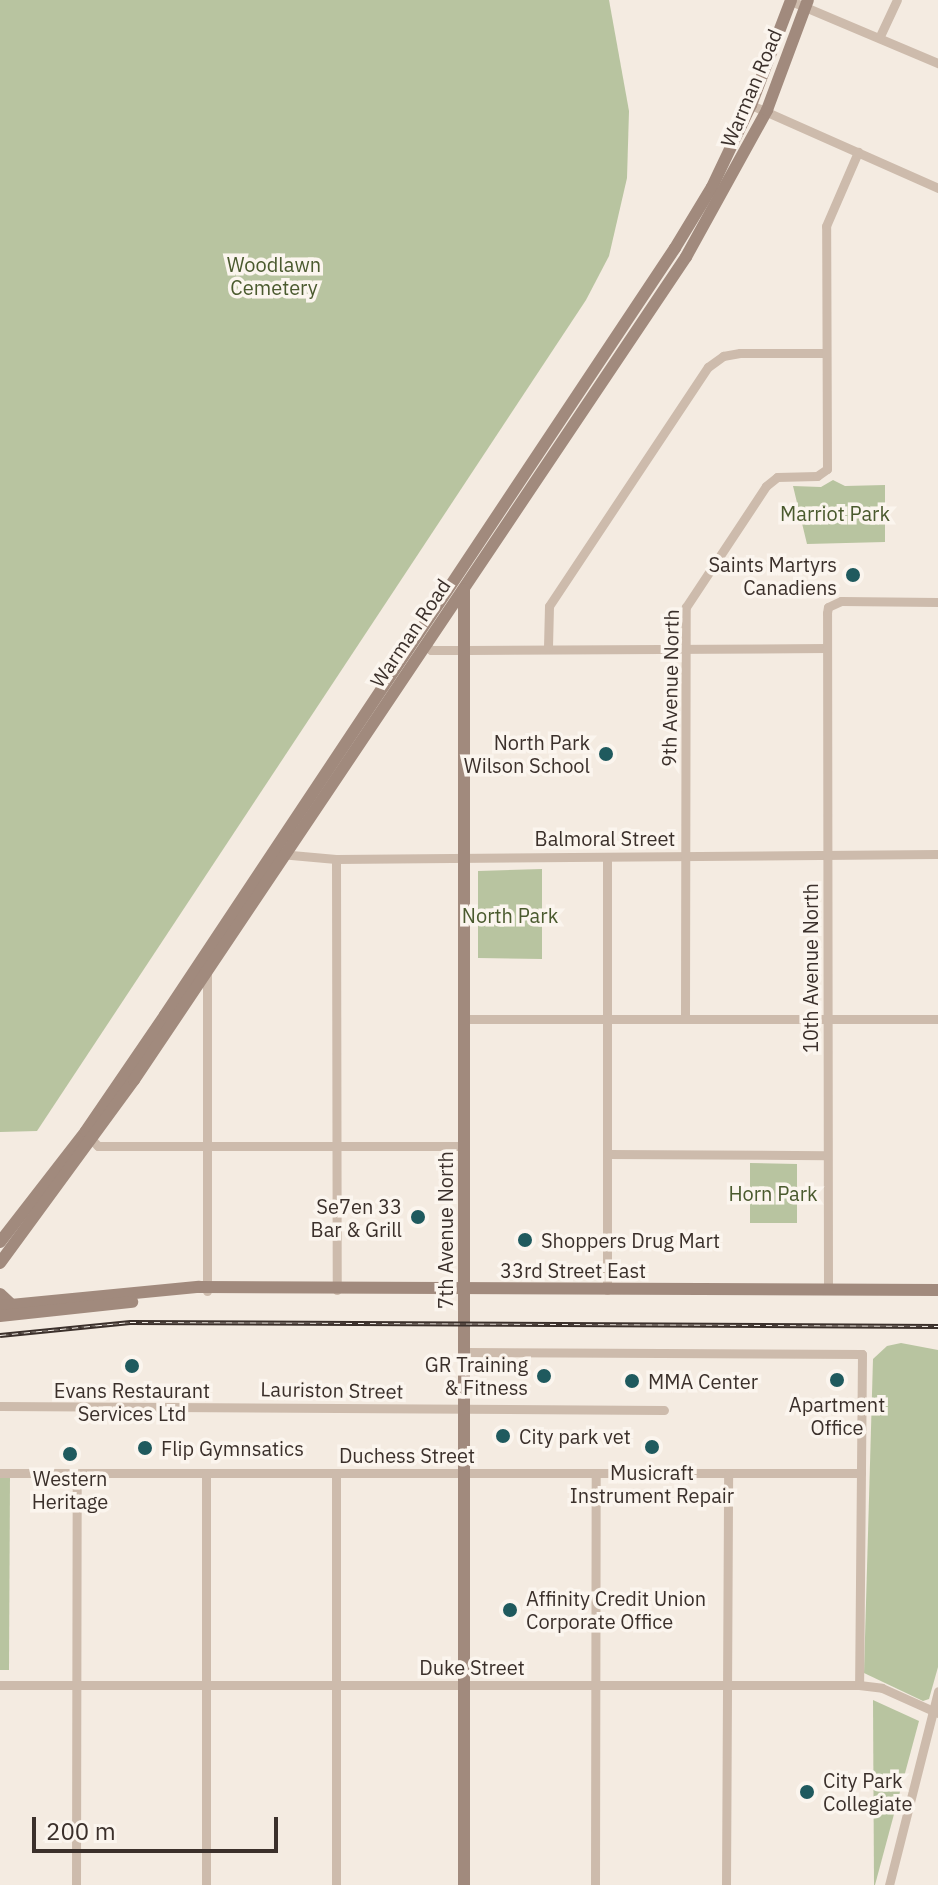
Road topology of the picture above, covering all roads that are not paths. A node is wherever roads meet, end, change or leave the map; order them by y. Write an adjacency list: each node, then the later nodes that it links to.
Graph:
1 (897, 0): 4 (street)
2 (791, 1): 3 (street); 6 (main road, Warman Road)
3 (807, 3): 4 (street); 7 (main road, Warman Road)
4 (880, 36): 5 (street)
5 (938, 63)
6 (751, 105): 7 (street); 11 (main road, Warman Road)
7 (767, 110): 8 (street); 12 (main road, Warman Road)
8 (858, 152): 9 (street); 10 (street, 9th Avenue North)
9 (938, 188)
10 (826, 353): 15 (street); 16 (street, 9th Avenue North)
11 (456, 578): 12 (main road); 20 (main road, Warman Road)
12 (465, 589): 14 (main road, Warman Road); 18 (main road, 7th Avenue North)
13 (938, 602): 17 (street, 10th Avenue North)
14 (426, 645): 18 (street); 20 (main road, Warman Road)
15 (548, 647): 16 (street); 18 (street)
16 (686, 647): 17 (street); 22 (street, 9th Avenue North)
17 (827, 648): 19 (street, 10th Avenue North)
18 (466, 650): 23 (main road, 7th Avenue North)
19 (828, 852): 21 (street, Balmoral Street); 22 (street, Balmoral Street); 29 (street, 10th Avenue North)
20 (279, 854): 25 (street, Balmoral Street); 26 (main road, Warman Road); 38 (main road, Warman Road)
21 (938, 854)
22 (686, 856): 24 (street, Balmoral Street); 27 (street, 9th Avenue North)
23 (466, 857): 24 (street, Balmoral Street); 25 (street, Balmoral Street); 30 (main road, 7th Avenue North)
24 (607, 857): 28 (street)
25 (336, 859): 33 (street)
26 (207, 971): 32 (main road, Warman Road); 34 (street)
27 (685, 1017): 28 (street); 29 (street)
28 (608, 1018): 30 (street); 36 (street)
29 (827, 1018): 31 (street); 37 (street, 10th Avenue North)
30 (466, 1019): 35 (main road, 7th Avenue North)
31 (938, 1019)
32 (93, 1141): 34 (street); 39 (main road, Warman Road)
33 (335, 1145): 34 (street); 35 (street); 41 (street)
34 (206, 1146): 45 (street)
35 (465, 1146): 42 (main road, 7th Avenue North)
36 (608, 1154): 37 (street); 43 (street)
37 (827, 1155): 40 (street, 10th Avenue North)
38 (1, 1240)
39 (0, 1263)
40 (828, 1289): 43 (main road, 33rd Street East); 44 (main road, 33rd Street East)
41 (337, 1290): 42 (main road, 33rd Street East); 45 (main road, 33rd Street East)
42 (467, 1290): 43 (main road, 33rd Street East); 49 (main road, 7th Avenue North)
43 (607, 1290)
44 (938, 1290)
45 (207, 1291): 47 (main road, 33rd Street East); 48 (main road, 33rd Street East)
46 (0, 1294): 47 (main road)
47 (6, 1306)
48 (0, 1316)
49 (465, 1352): 51 (main road, 7th Avenue North); 57 (street)
50 (0, 1406): 51 (street, Lauriston Street)
51 (465, 1409): 52 (street, Lauriston Street); 58 (main road, 7th Avenue North)
52 (664, 1410)
53 (0, 1473): 54 (street, Duchess Street)
54 (77, 1473): 55 (street, Duchess Street); 62 (street)
55 (206, 1473): 56 (street, Duchess Street); 63 (street)
56 (336, 1473): 58 (street, Duchess Street); 64 (street)
57 (861, 1473): 60 (street, Duchess Street); 66 (street)
58 (465, 1474): 59 (street, Duchess Street); 65 (main road, 7th Avenue North)
59 (596, 1474): 60 (street, Duchess Street); 67 (street)
60 (728, 1474): 68 (street)
61 (0, 1685): 62 (street, Duke Street)
62 (77, 1685): 63 (street, Duke Street); 71 (street)
63 (205, 1685): 64 (street, Duke Street); 72 (street)
64 (336, 1685): 65 (street, Duke Street); 73 (street)
65 (464, 1685): 67 (street, Duke Street); 74 (main road, 7th Avenue North)
66 (859, 1685): 68 (street, Duke Street); 70 (street, Duke Street)
67 (596, 1686): 68 (street, Duke Street); 75 (street)
68 (728, 1686): 76 (street)
69 (938, 1691): 70 (street)
70 (935, 1712): 77 (street)
71 (76, 1885)
72 (206, 1885)
73 (336, 1885)
74 (464, 1885)
75 (595, 1885)
76 (726, 1885)
77 (889, 1885)

